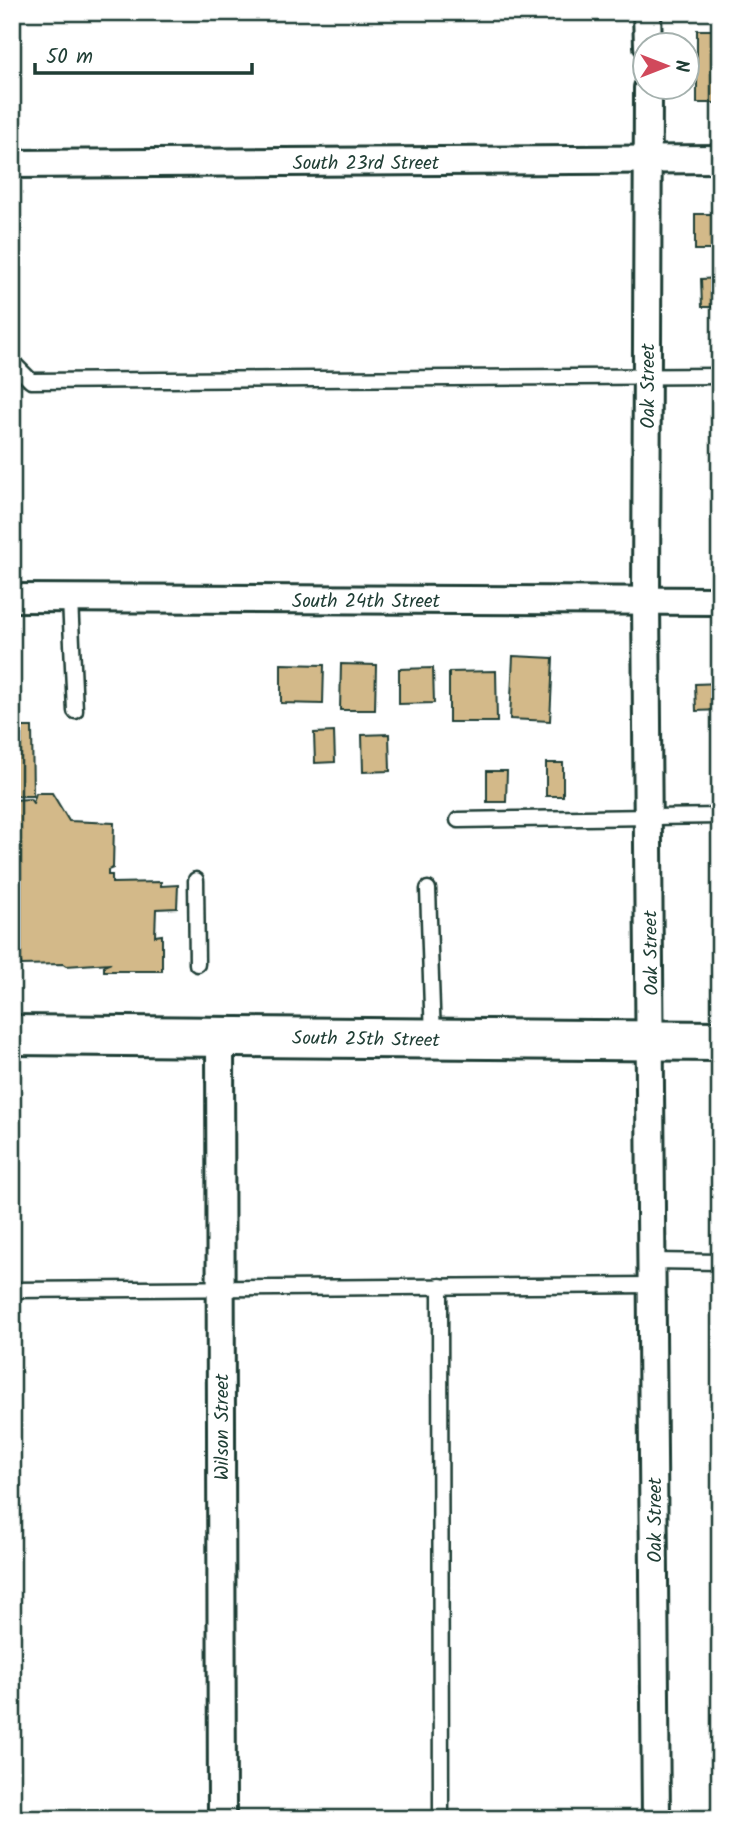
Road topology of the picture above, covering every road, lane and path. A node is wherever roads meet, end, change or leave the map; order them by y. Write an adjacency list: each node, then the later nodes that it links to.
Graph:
1 (648, 12): 2 (street)
2 (648, 32)
3 (648, 102): 5 (street, Oak Street)
4 (720, 159): 5 (street, South 23rd Street)
5 (649, 160): 6 (street, South 23rd Street); 8 (street, Oak Street)
6 (12, 164)
7 (12, 362): 8 (lane)
8 (648, 375): 9 (lane); 12 (street, Oak Street)
9 (720, 376)
10 (12, 598): 11 (street, South 24th Street)
11 (70, 599): 12 (street, South 24th Street); 14 (lane)
12 (646, 601): 13 (street, South 24th Street); 15 (street, Oak Street)
13 (720, 601)
14 (75, 711)
15 (649, 815): 16 (lane); 17 (lane); 25 (street, Oak Street)
16 (720, 816)
17 (458, 820)
18 (196, 880): 20 (lane)
19 (428, 889): 23 (lane)
20 (197, 964)
21 (12, 1035): 22 (main road, South 25th Street)
22 (220, 1036): 23 (main road, South 25th Street); 29 (street, Wilson Street)
23 (433, 1039): 25 (main road, South 25th Street)
24 (720, 1041): 25 (main road, South 25th Street)
25 (651, 1042): 27 (street, Oak Street)
26 (720, 1262): 27 (lane)
27 (653, 1273): 28 (lane); 33 (street, Oak Street)
28 (440, 1286): 29 (lane); 32 (lane)
29 (221, 1287): 30 (lane); 31 (street, Wilson Street)
30 (12, 1290)
31 (222, 1819)
32 (441, 1819)
33 (656, 1819)

